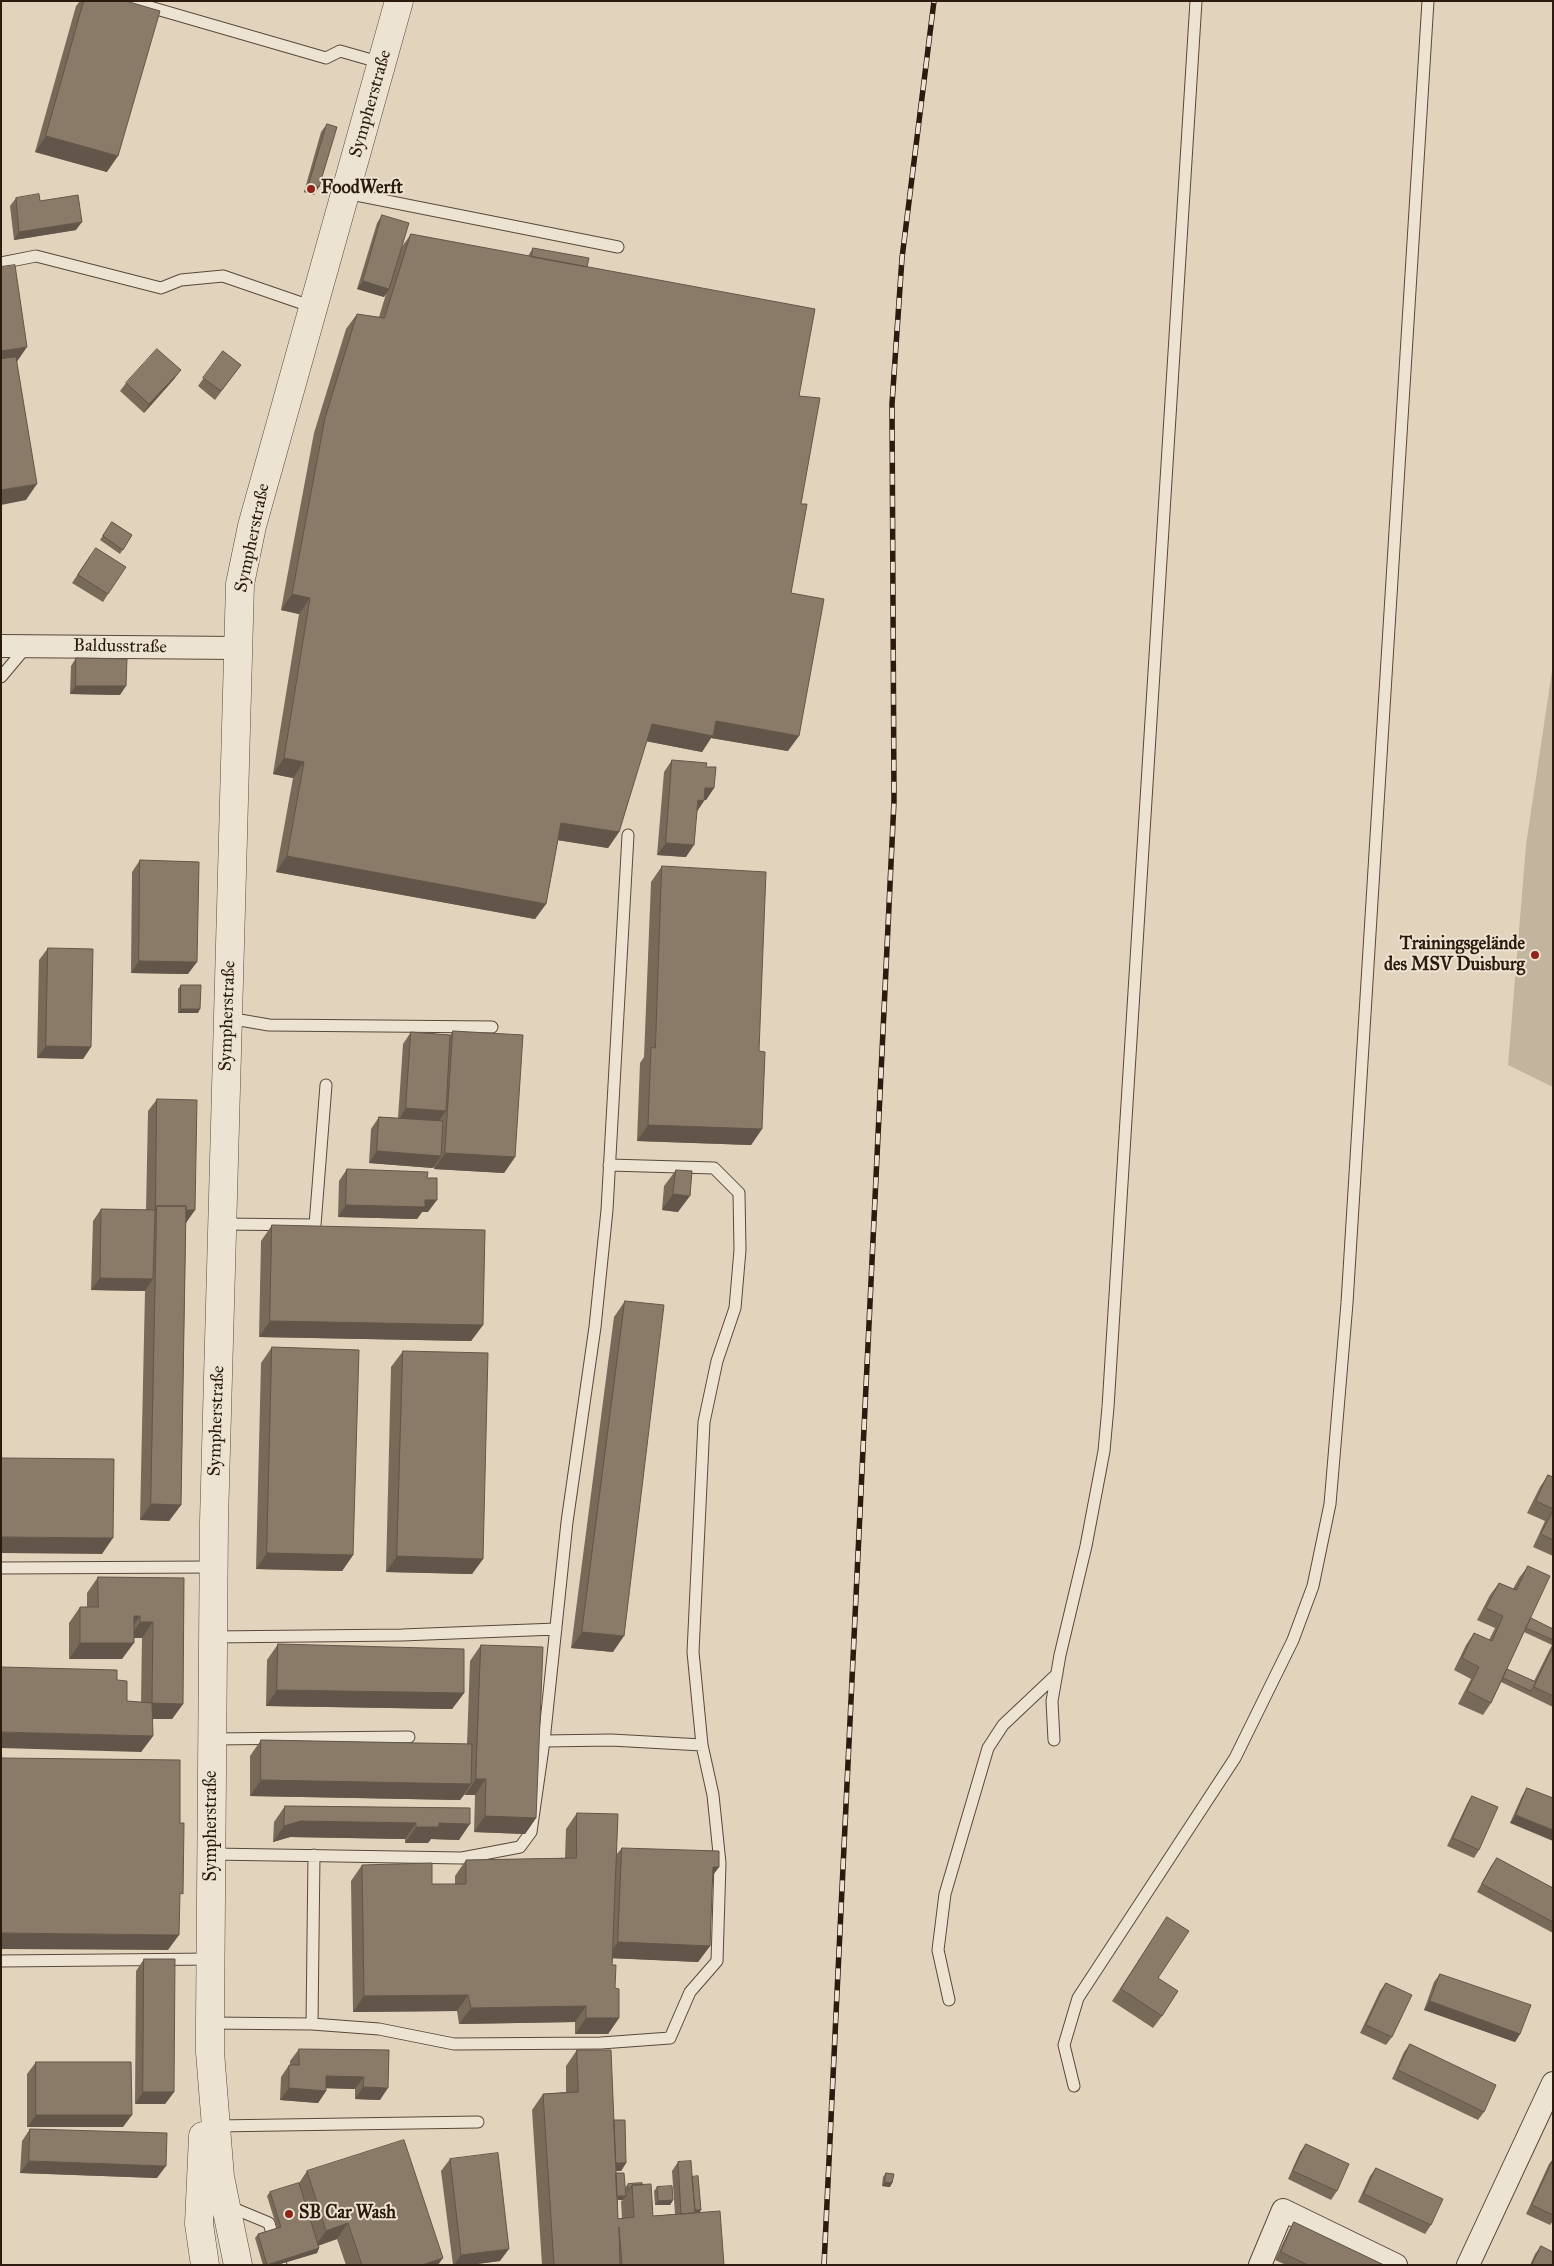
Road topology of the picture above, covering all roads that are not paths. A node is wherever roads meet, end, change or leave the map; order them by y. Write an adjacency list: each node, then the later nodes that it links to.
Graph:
1 (129, 1): 5 (lane)
2 (399, 1): 5 (street, Sympherstraße)
3 (1196, 1): 24 (lane)
4 (1428, 1): 39 (lane)
5 (383, 63): 6 (street, Sympherstraße)
6 (346, 193): 7 (lane); 9 (street, Sympherstraße)
7 (618, 247)
8 (1, 263): 9 (lane)
9 (313, 307): 12 (street, Sympherstraße)
10 (1, 646): 11 (street, Baldusstraße)
11 (27, 646): 12 (street, Baldusstraße); 13 (lane)
12 (238, 648): 15 (street, Sympherstraße)
13 (1, 678)
14 (628, 836): 18 (lane)
15 (228, 1018): 16 (lane); 19 (street, Sympherstraße)
16 (492, 1027)
17 (326, 1085): 19 (lane)
18 (609, 1165): 22 (lane); 29 (lane)
19 (222, 1224): 20 (street, Sympherstraße)
20 (214, 1567): 21 (lane); 23 (street, Sympherstraße)
21 (1, 1568)
22 (556, 1629): 23 (lane); 28 (lane)
23 (213, 1637): 26 (street, Sympherstraße)
24 (1057, 1674): 27 (lane); 34 (lane)
25 (409, 1737): 26 (lane)
26 (212, 1739): 30 (street, Sympherstraße)
27 (1054, 1740)
28 (544, 1741): 29 (lane); 31 (lane)
29 (702, 1745): 36 (lane)
30 (212, 1854): 31 (lane); 32 (street, Sympherstraße)
31 (314, 1855): 36 (lane)
32 (211, 1959): 33 (lane); 35 (street, Sympherstraße)
33 (1, 1961)
34 (949, 2000)
35 (210, 2023): 36 (lane); 37 (street, Sympherstraße)
36 (312, 2024)
37 (210, 2052): 41 (street, Sympherstraße); 43 (street, Sympherstraße)
38 (1553, 2083): 48 (street)
39 (1074, 2086)
40 (478, 2122): 41 (lane)
41 (216, 2126): 42 (street, Sympherstraße)
42 (225, 2205): 44 (street, Sympherstraße); 45 (lane)
43 (205, 2265)
44 (238, 2265)
45 (281, 2265)
46 (1260, 2265): 47 (street)
47 (1396, 2265)
48 (1468, 2265)

